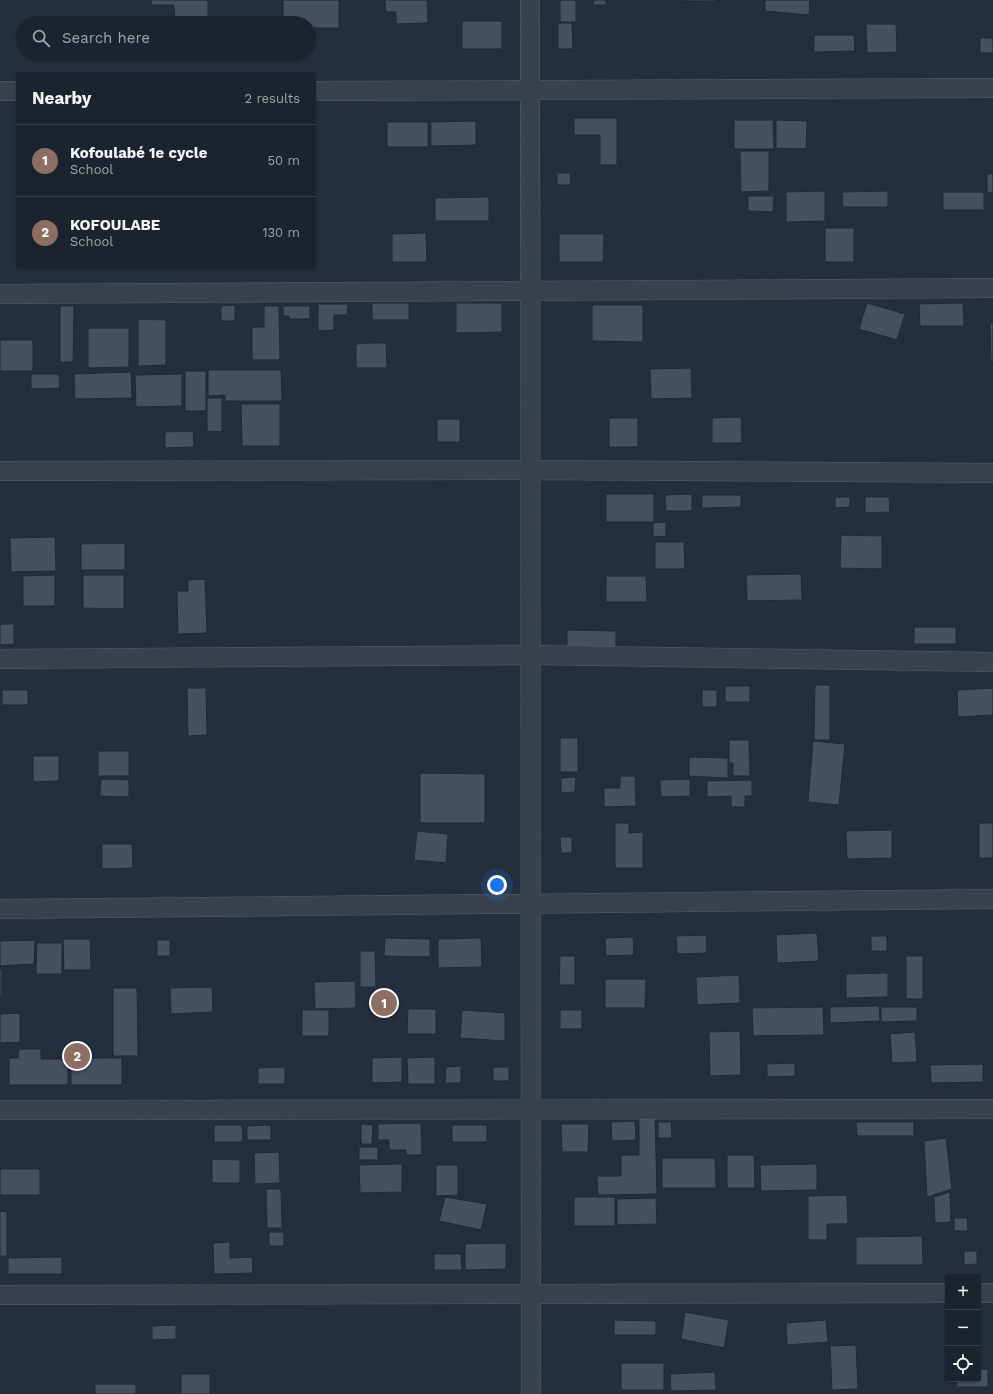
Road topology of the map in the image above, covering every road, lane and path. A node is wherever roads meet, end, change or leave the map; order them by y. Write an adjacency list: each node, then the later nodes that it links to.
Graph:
1 (530, 0): 6 (street)
2 (993, 88): 6 (street)
3 (0, 91): 4 (street)
4 (16, 91)
5 (316, 91): 6 (street)
6 (530, 91): 8 (street)
7 (993, 288): 8 (street)
8 (530, 291): 9 (street); 10 (street)
9 (0, 294)
10 (530, 470): 11 (street); 12 (street); 13 (street)
11 (0, 471)
12 (993, 473)
13 (530, 656): 14 (street); 15 (street); 17 (street)
14 (0, 658)
15 (993, 662)
16 (993, 899): 17 (street)
17 (531, 904): 18 (street); 20 (street)
18 (0, 909)
19 (0, 1110): 20 (street)
20 (531, 1110): 21 (street); 25 (street)
21 (993, 1110)
22 (993, 1292): 24 (street)
23 (945, 1293): 25 (street)
24 (981, 1293)
25 (531, 1294): 26 (street); 27 (street)
26 (0, 1295)
27 (531, 1394)

